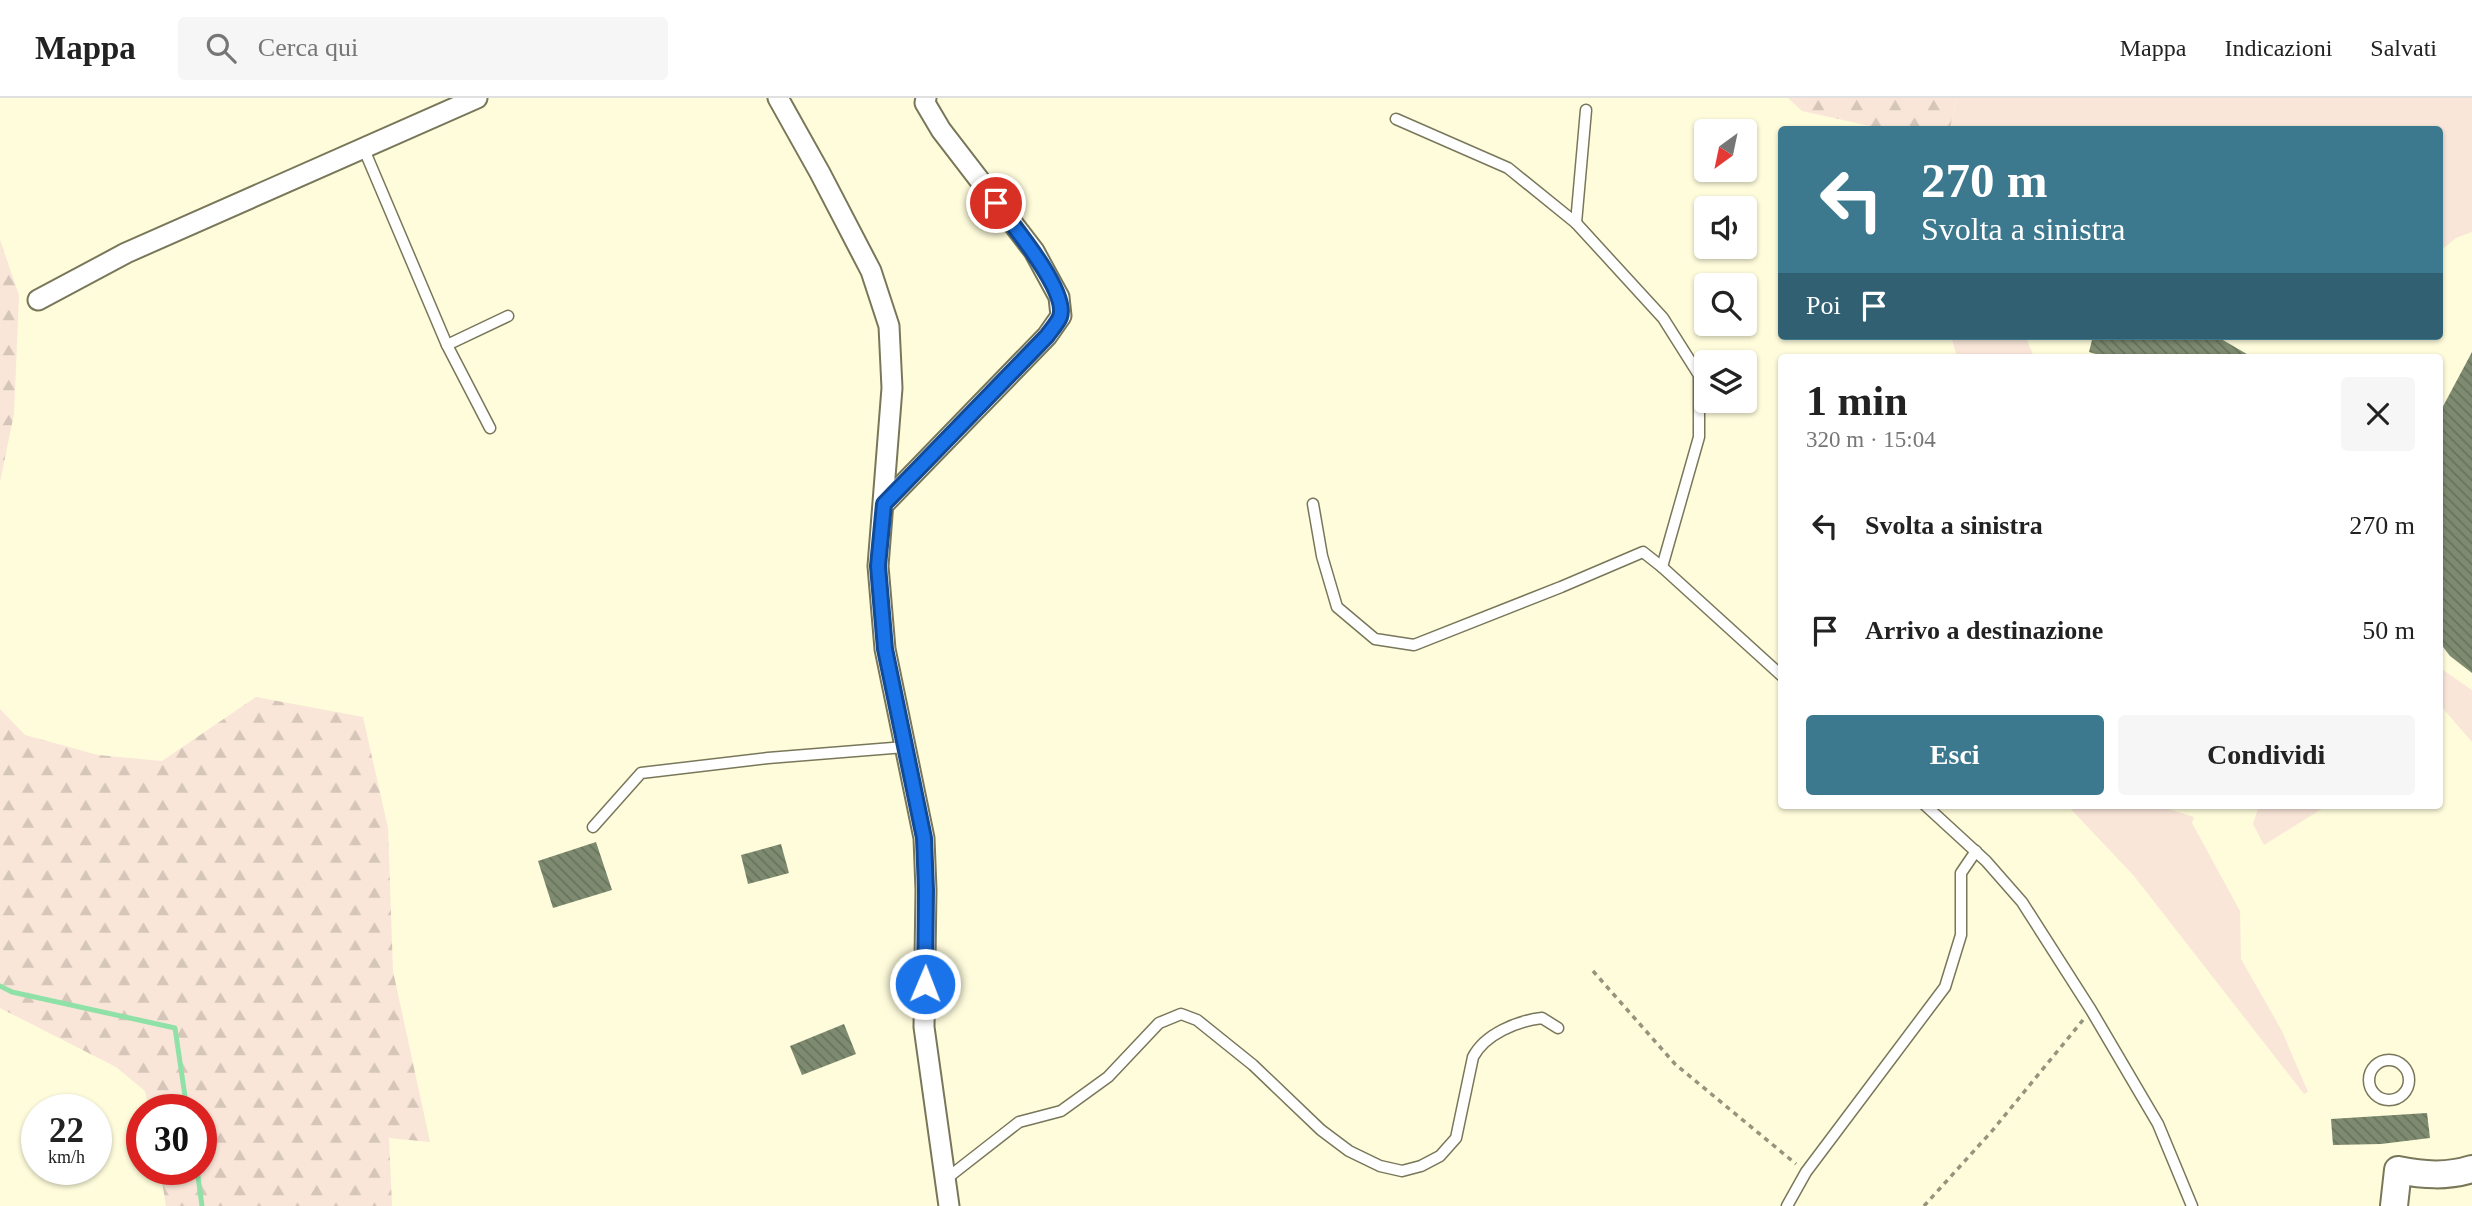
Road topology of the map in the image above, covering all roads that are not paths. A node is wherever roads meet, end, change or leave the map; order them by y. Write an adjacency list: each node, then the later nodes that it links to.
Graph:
1 (477, 98): 6 (street)
2 (778, 98): 12 (street)
3 (926, 98): 12 (street)
4 (1586, 110): 7 (lane)
5 (1396, 119): 7 (lane)
6 (362, 147): 8 (street); 10 (lane)
7 (1576, 223): 14 (lane)
8 (38, 300)
9 (508, 316): 10 (lane)
10 (447, 345): 11 (lane)
11 (490, 428)
12 (884, 504): 16 (street)
13 (1313, 504): 14 (lane)
14 (1662, 567): 15 (lane)
15 (1778, 672)
16 (905, 747): 18 (lane); 23 (street)
17 (1929, 809): 19 (lane)
18 (593, 827)
19 (1976, 851): 25 (lane); 26 (lane)
20 (1558, 1028): 23 (lane)
21 (2398, 1062): 21 (lane)
22 (2472, 1169): 27 (main road)
23 (945, 1179): 24 (street)
24 (950, 1206)
25 (1787, 1206)
26 (2192, 1206)
27 (2394, 1206)

